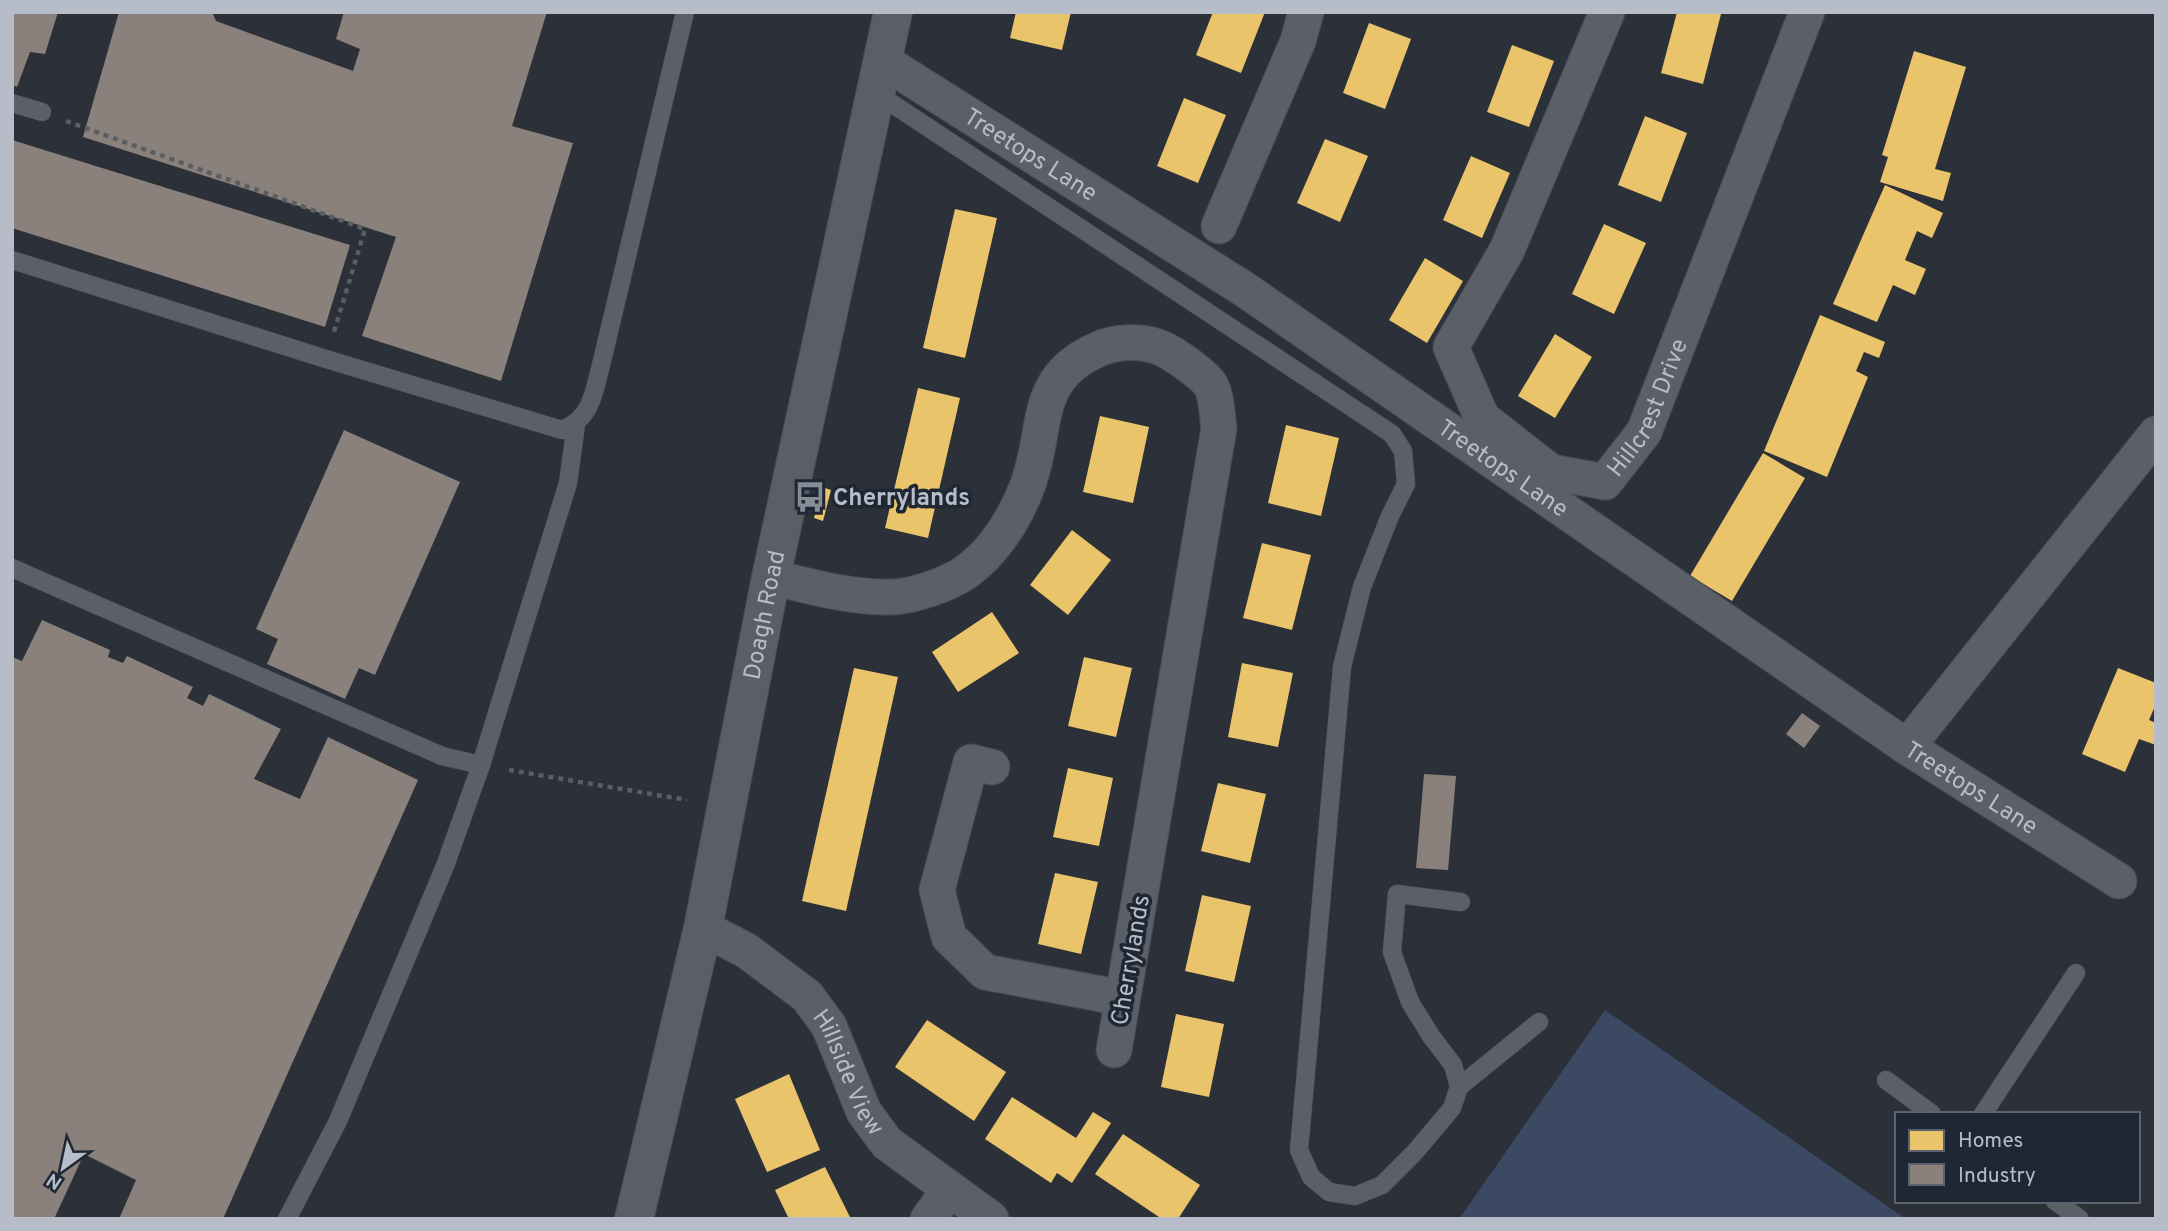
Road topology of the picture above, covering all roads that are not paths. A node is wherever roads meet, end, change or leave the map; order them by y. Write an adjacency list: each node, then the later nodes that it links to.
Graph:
1 (685, 12): 11 (lane)
2 (893, 12): 6 (main road, Doagh Road)
3 (1306, 12): 9 (street)
4 (1607, 12): 5 (street, Hillcrest Drive)
5 (1807, 12)
6 (879, 77): 14 (main road, Doagh Road); 15 (street, Treetops Lane); 26 (lane)
7 (12, 103): 8 (lane)
8 (42, 112)
9 (1219, 226)
10 (12, 260): 11 (lane)
11 (576, 425): 16 (lane)
12 (2156, 434): 15 (street)
13 (12, 568): 16 (lane)
14 (771, 577): 20 (main road, Doagh Road); 22 (street, Cherrylands)
15 (1907, 747): 18 (street, Treetops Lane)
16 (481, 765): 31 (lane)
17 (992, 767): 22 (street)
18 (2119, 881)
19 (1461, 902): 26 (lane)
20 (703, 928): 29 (street, Hillside View); 32 (main road, Doagh Road)
21 (2076, 974): 28 (lane)
22 (1122, 998): 24 (street, Cherrylands)
23 (1539, 1022): 26 (lane)
24 (1114, 1049)
25 (1886, 1080): 27 (lane)
26 (1459, 1087)
27 (1929, 1112)
28 (1984, 1112)
29 (950, 1189): 33 (street); 34 (street, Hillside View)
30 (2058, 1203): 35 (lane)
31 (287, 1219)
32 (634, 1219)
33 (928, 1219)
34 (991, 1219)
35 (2080, 1219)

